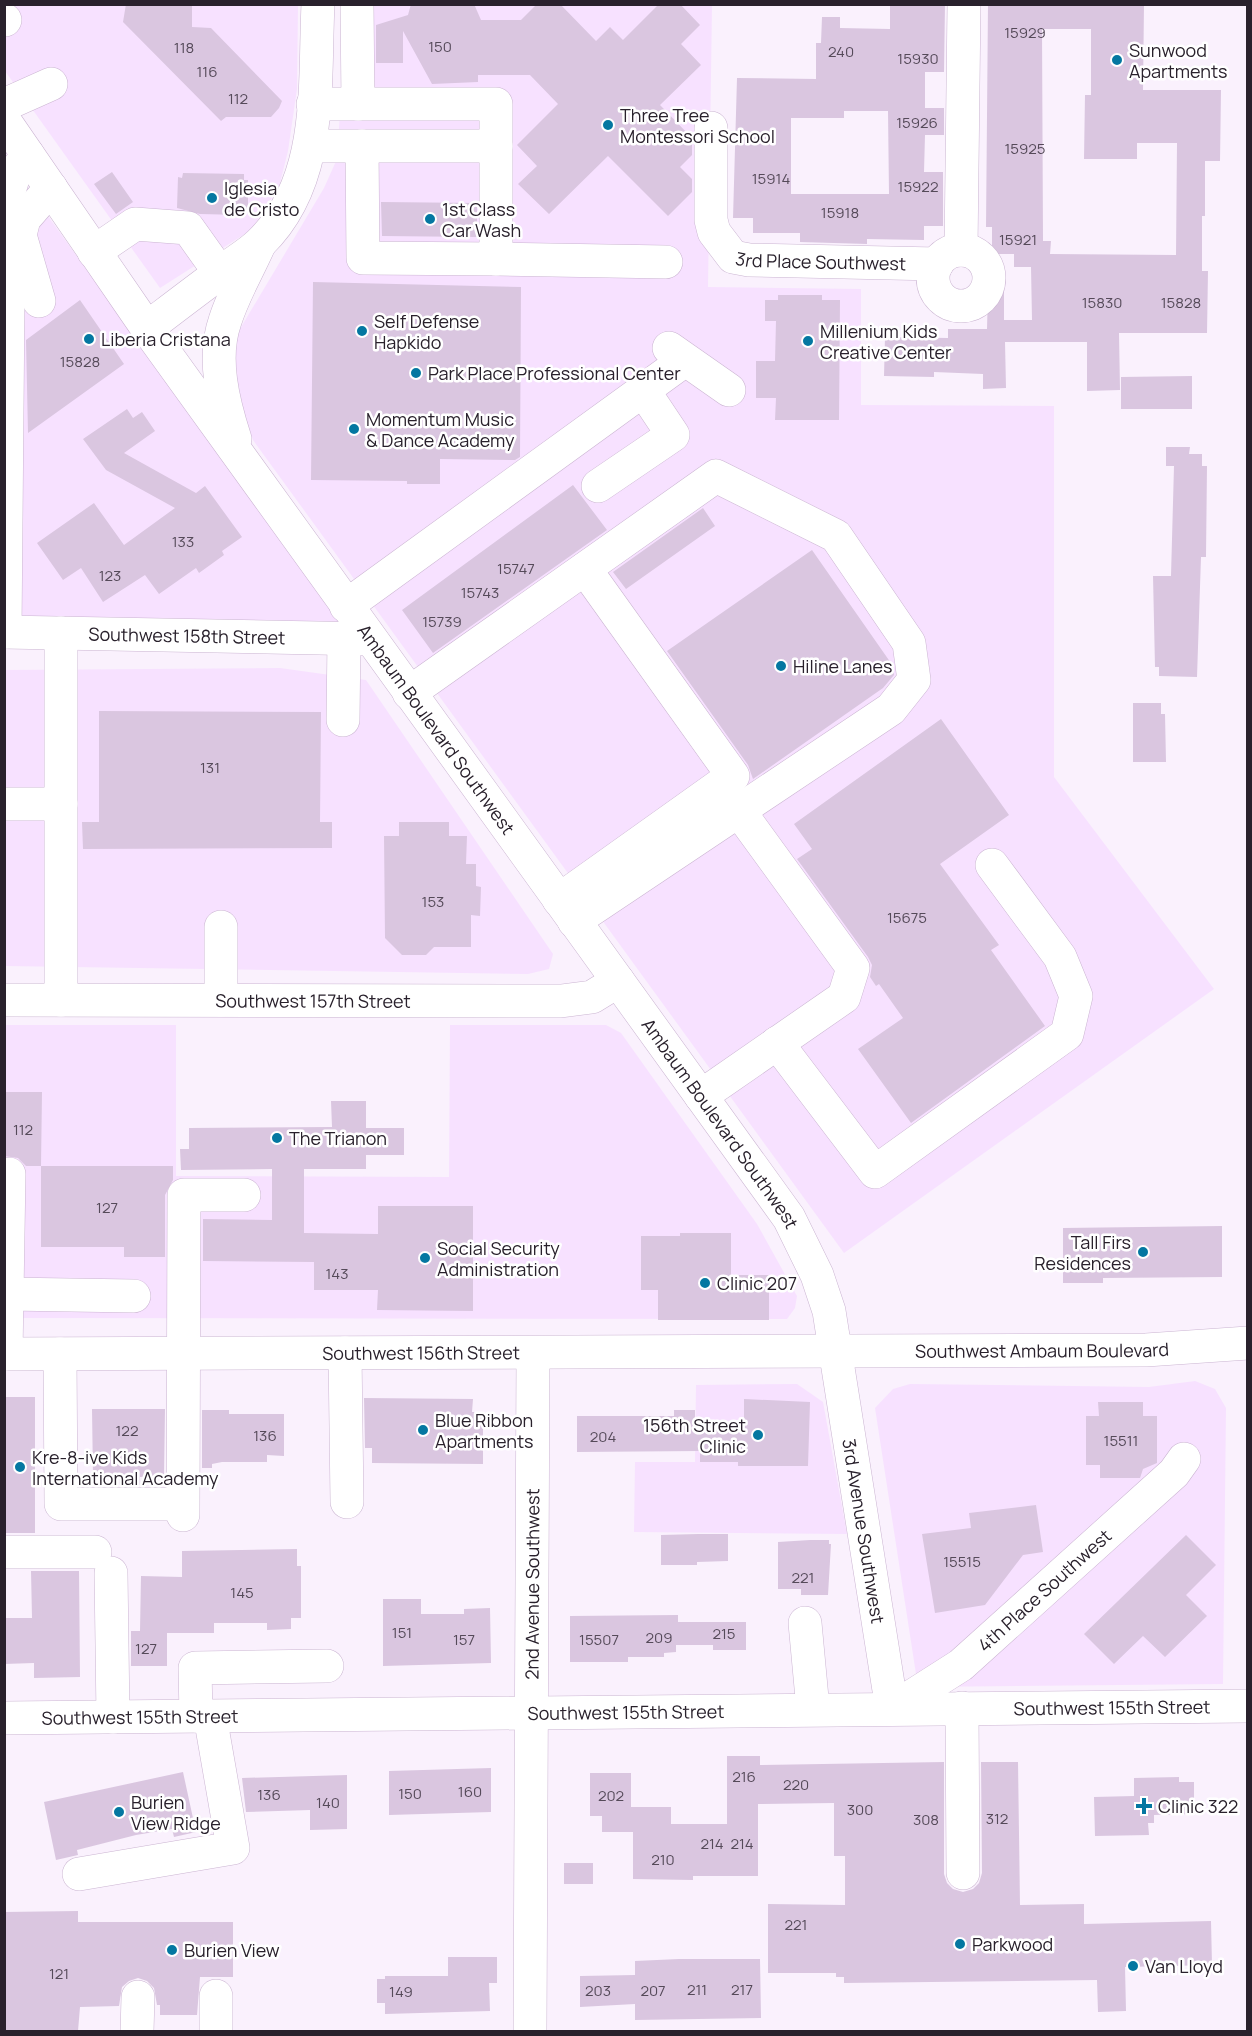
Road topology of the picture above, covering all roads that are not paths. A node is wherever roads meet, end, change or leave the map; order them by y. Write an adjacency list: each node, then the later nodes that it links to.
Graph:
1 (318, 4): 5 (street)
2 (357, 4): 6 (street)
3 (964, 4): 9 (street, 3rd Place Southwest)
4 (51, 84): 7 (street)
5 (313, 104): 6 (street); 10 (street)
6 (358, 104): 12 (street)
7 (4, 105)
8 (4, 120): 13 (street, Ambaum Boulevard Southwest)
9 (711, 128)
10 (310, 146): 11 (street); 15 (street)
11 (362, 146): 12 (street); 17 (street)
12 (496, 146): 17 (street)
13 (28, 155): 14 (street, Ambaum Boulevard Southwest); 28 (street)
14 (51, 188): 16 (street, Ambaum Boulevard Southwest); 20 (street)
15 (259, 244): 19 (street); 24 (street)
16 (94, 252): 19 (street); 21 (street, Ambaum Boulevard Southwest)
17 (496, 259): 18 (street)
18 (666, 262)
19 (220, 273): 21 (street)
20 (39, 301)
21 (147, 328): 24 (street, Ambaum Boulevard Southwest)
22 (643, 390): 23 (street); 25 (street); 27 (street)
23 (729, 390)
24 (243, 463): 27 (street, Ambaum Boulevard Southwest)
25 (598, 486)
26 (585, 569): 31 (street); 35 (street); 37 (street)
27 (346, 606): 30 (street, Ambaum Boulevard Southwest)
28 (5, 632): 29 (street, Southwest 158th Street)
29 (61, 633): 30 (street, Southwest 158th Street); 34 (street)
30 (357, 638): 31 (street, Ambaum Boulevard Southwest); 32 (street)
31 (409, 693): 37 (street, Ambaum Boulevard Southwest)
32 (343, 720)
33 (4, 804): 34 (street)
34 (61, 804): 41 (street)
35 (739, 811): 37 (street); 43 (street)
36 (992, 865): 43 (street)
37 (566, 910): 39 (street, Ambaum Boulevard Southwest)
38 (221, 927): 42 (street)
39 (618, 981): 42 (street, Southwest 157th Street); 44 (street, Ambaum Boulevard Southwest)
40 (4, 1000): 41 (street, Southwest 157th Street)
41 (61, 1000): 42 (street, Southwest 157th Street)
42 (221, 1000)
43 (777, 1043): 44 (street)
44 (701, 1095): 50 (street, Ambaum Boulevard Southwest)
45 (9, 1174): 47 (street)
46 (244, 1195): 55 (street)
47 (7, 1294): 48 (street); 53 (street)
48 (134, 1296)
49 (1248, 1343): 50 (street, Southwest Ambaum Boulevard)
50 (837, 1352): 52 (street, Southwest 156th Street); 63 (street, 3rd Avenue Southwest)
51 (345, 1353): 52 (street, Southwest 156th Street); 55 (street, Southwest 156th Street); 57 (street)
52 (532, 1353): 65 (street, 2nd Avenue Southwest)
53 (5, 1354): 54 (street, Southwest 156th Street)
54 (60, 1354): 55 (street, Southwest 156th Street); 55 (street)
55 (184, 1354)
56 (1184, 1459): 63 (street, 4th Place Southwest)
57 (347, 1502)
58 (4, 1552): 67 (street)
59 (805, 1623): 64 (street)
60 (327, 1666): 66 (street)
61 (1248, 1706): 62 (street, Southwest 155th Street)
62 (962, 1708): 63 (street, Southwest 155th Street); 69 (street)
63 (892, 1709): 64 (street, Southwest 155th Street)
64 (813, 1710): 65 (street, Southwest 155th Street)
65 (533, 1713): 66 (street, Southwest 155th Street); 75 (street, 2nd Avenue Southwest)
66 (203, 1716): 67 (street, Southwest 155th Street); 70 (street)
67 (113, 1717): 68 (street, Southwest 155th Street)
68 (4, 1718)
69 (963, 1872)
70 (79, 1874)
71 (216, 1996): 74 (street)
72 (138, 1997): 73 (street)
73 (137, 2031)
74 (216, 2031)
75 (530, 2031)

